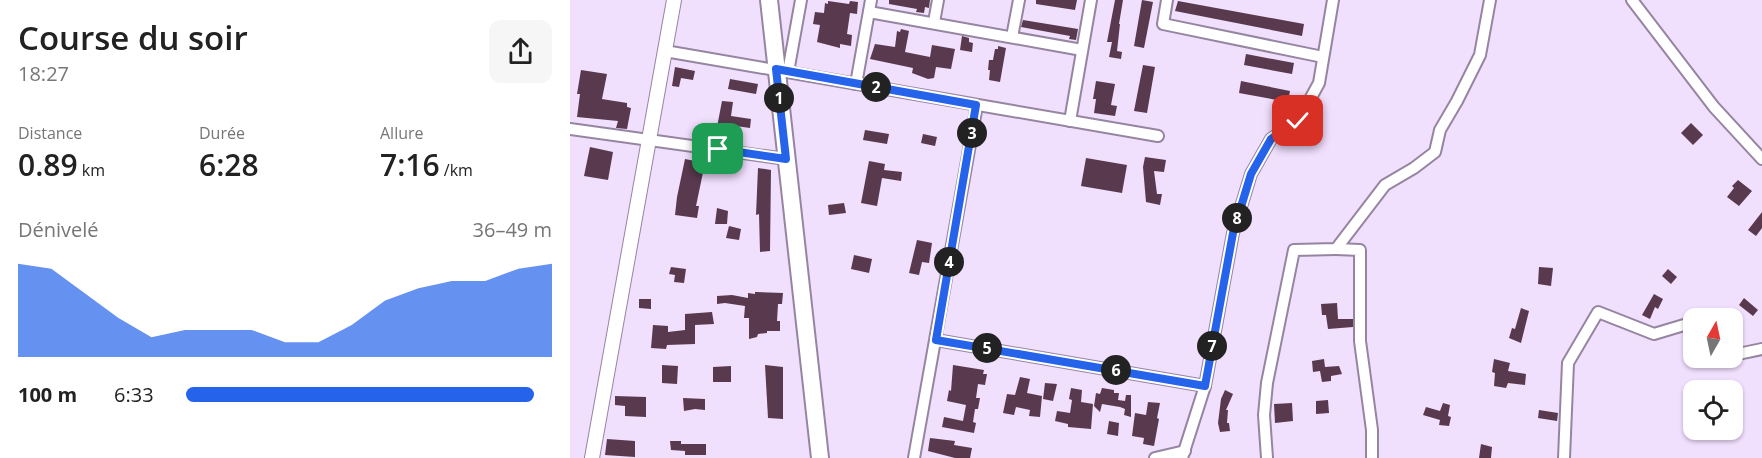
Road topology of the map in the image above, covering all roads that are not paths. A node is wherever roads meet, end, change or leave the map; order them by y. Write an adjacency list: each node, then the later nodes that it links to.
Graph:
1 (674, 0): 16 (street)
2 (769, 0): 18 (main road)
3 (801, 0): 18 (street)
4 (871, 0): 12 (street)
5 (938, 0): 13 (street)
6 (1019, 0): 14 (street)
7 (1091, 0): 15 (street)
8 (1167, 0): 17 (street)
9 (1333, 0): 17 (street)
10 (1490, 0): 27 (street)
11 (1632, 0): 26 (street)
12 (869, 12): 13 (street); 19 (street)
13 (934, 22): 14 (street)
14 (1012, 37): 15 (street)
15 (1082, 50): 21 (street)
16 (665, 51): 18 (street); 24 (street)
17 (1323, 57): 32 (street)
18 (782, 70): 19 (street); 25 (main road)
19 (856, 84): 20 (street)
20 (976, 105): 21 (street); 29 (street)
21 (1070, 121): 23 (street)
22 (570, 129): 24 (street)
23 (1158, 136)
24 (649, 140): 25 (street); 34 (street)
25 (786, 159): 35 (main road)
26 (1762, 159)
27 (1336, 249): 38 (street); 39 (street)
28 (1683, 325): 40 (street)
29 (936, 340): 32 (street); 36 (street)
30 (1762, 349): 31 (street)
31 (1743, 353)
32 (1205, 386): 33 (street)
33 (1184, 454): 37 (street)
34 (592, 458)
35 (820, 458)
36 (914, 458)
37 (1155, 458)
38 (1268, 458)
39 (1372, 458)
40 (1564, 458)

